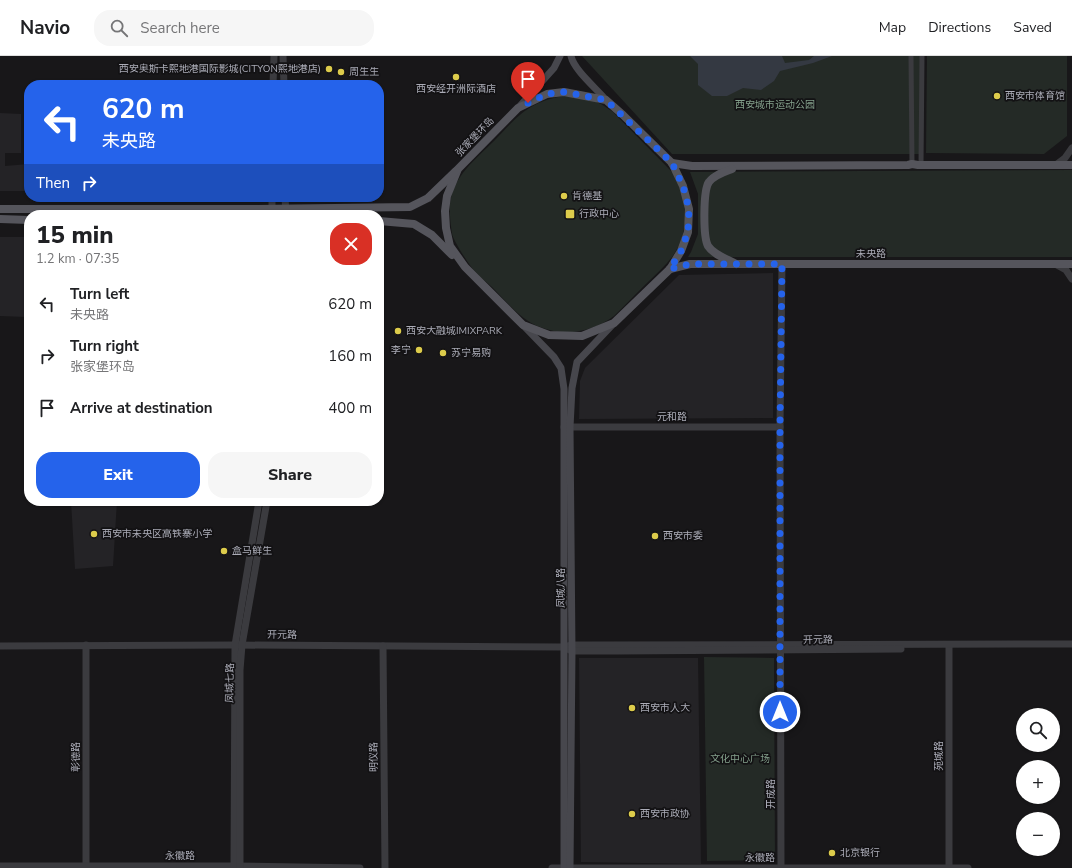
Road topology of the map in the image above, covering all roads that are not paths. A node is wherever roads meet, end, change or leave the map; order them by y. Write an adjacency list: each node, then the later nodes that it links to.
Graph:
1 (274, 56): 7 (street)
2 (283, 56): 8 (street)
3 (560, 56): 10 (main road)
4 (571, 56): 9 (main road)
5 (911, 56): 13 (street)
6 (922, 56): 15 (street)
7 (273, 80)
8 (284, 80)
9 (606, 100): 10 (main road, 张家堡环岛); 12 (main road, 张家堡环岛)
10 (518, 108): 18 (main road, 张家堡环岛)
11 (1072, 148): 14 (street)
12 (672, 163): 17 (main road); 30 (main road, 张家堡环岛)
13 (912, 164): 15 (main road); 17 (main road)
14 (1057, 164): 15 (main road); 16 (main road)
15 (921, 165)
16 (1072, 165)
17 (741, 166): 25 (main road)
18 (458, 169): 21 (main road); 29 (main road, 张家堡环岛)
19 (0, 209): 20 (main road)
20 (91, 210)
21 (336, 210)
22 (0, 219): 23 (main road)
23 (24, 220)
24 (384, 221): 29 (main road)
25 (738, 264): 26 (main road, 未央路); 30 (main road, 未央路)
26 (782, 264): 27 (main road, 未央路); 35 (street, 开成路)
27 (1054, 264): 28 (main road, 未央路); 31 (street)
28 (1072, 264)
29 (464, 267): 33 (main road, 张家堡环岛)
30 (670, 269): 32 (main road, 张家堡环岛)
31 (1072, 279)
32 (614, 323): 33 (main road, 张家堡环岛); 34 (main road, 凤城八路)
33 (522, 325): 34 (main road, 凤城八路)
34 (567, 427): 35 (street, 元和路); 45 (main road, 凤城八路)
35 (780, 427): 43 (street, 开成路)
36 (258, 506): 40 (street, 凤城七路)
37 (266, 506): 40 (street, 凤城七路)
38 (1072, 644): 44 (street, 开元路)
39 (86, 645): 40 (street, 开元路); 41 (street, 开元路); 48 (street, 彰德路)
40 (238, 645): 42 (street, 开元路); 49 (street, 凤城七路)
41 (0, 646)
42 (383, 646): 45 (street, 开元路); 51 (street, 明仪路)
43 (780, 647): 44 (street, 开元路); 45 (street, 开元路); 55 (street, 开成路)
44 (948, 647): 46 (street, 开元路); 56 (street, 苑城路)
45 (569, 648): 53 (main road, 凤城八路); 54 (main road, 凤城八路)
46 (1072, 649)
47 (0, 866): 48 (street, 永徽路)
48 (86, 867): 49 (street, 永徽路)
49 (237, 867): 50 (street, 永徽路)
50 (360, 868)
51 (385, 868)
52 (552, 868): 53 (street, 永徽路)
53 (564, 868): 54 (street, 永徽路)
54 (570, 868): 55 (street, 永徽路)
55 (781, 868): 56 (street, 永徽路)
56 (949, 868): 57 (street, 永徽路)
57 (968, 868)

